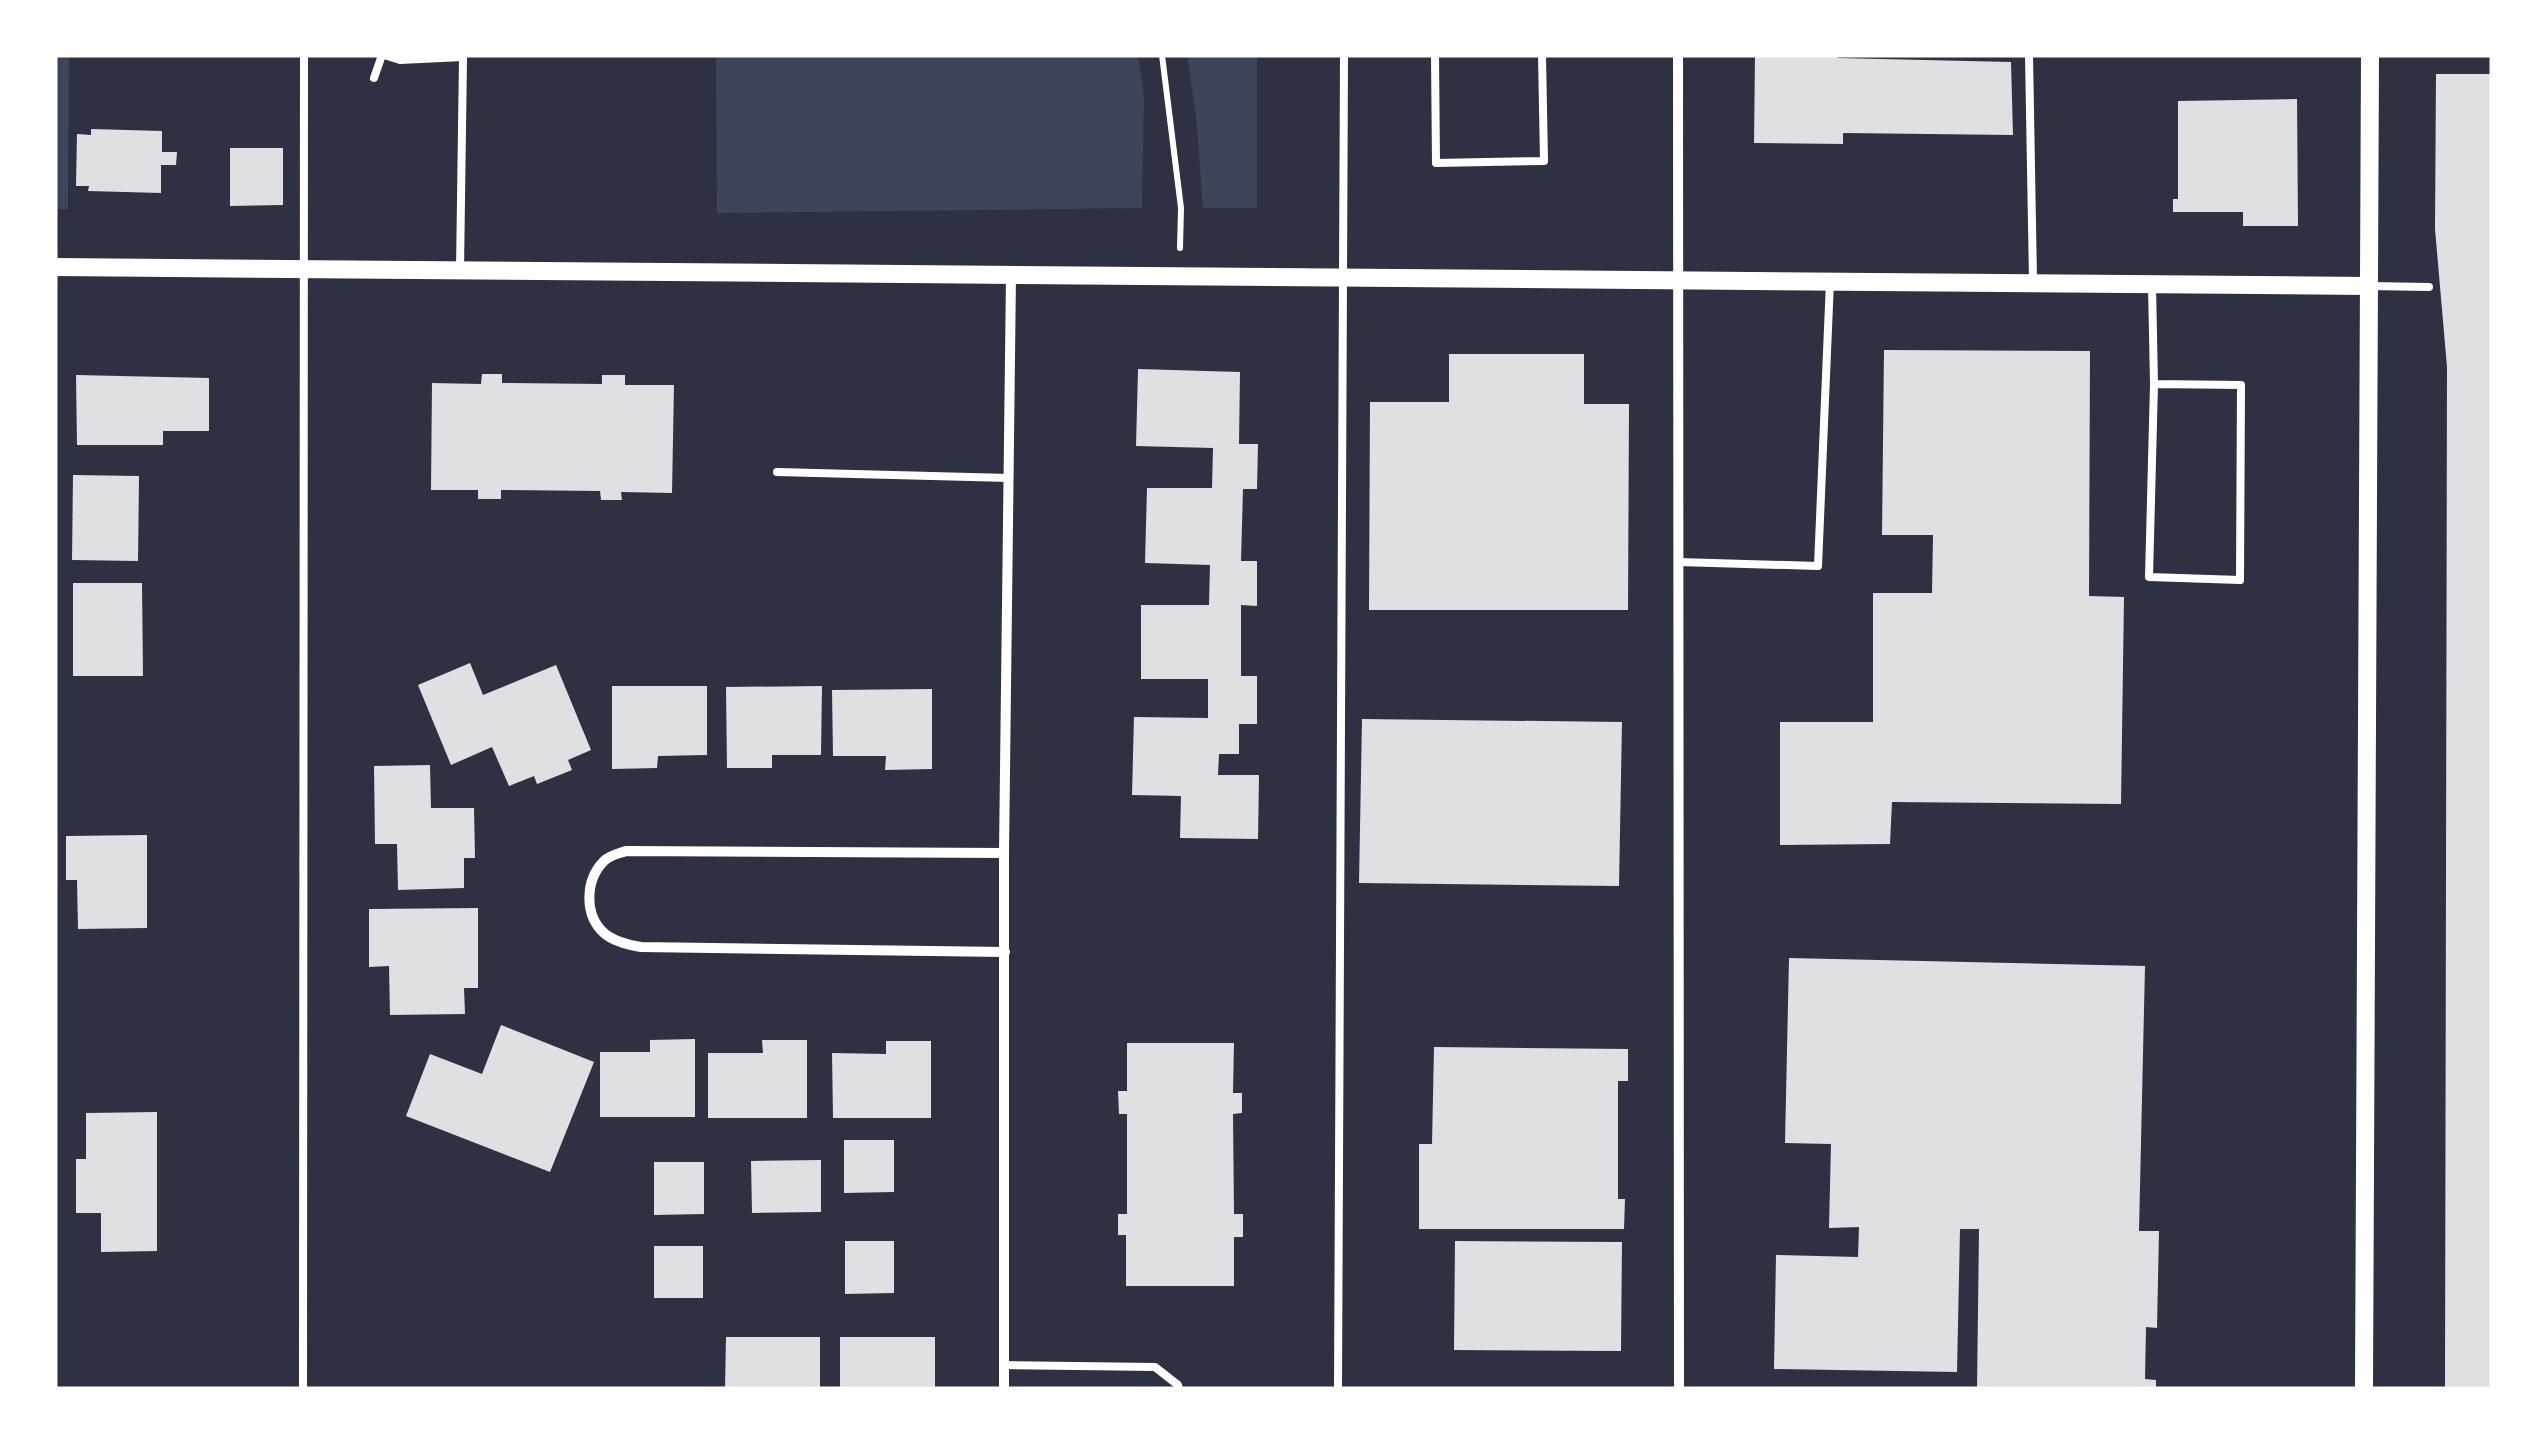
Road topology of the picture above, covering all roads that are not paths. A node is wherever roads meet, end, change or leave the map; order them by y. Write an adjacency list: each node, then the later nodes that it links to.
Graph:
1 (304, 55): 12 (lane)
2 (383, 55): 9 (lane); 10 (lane)
3 (1344, 55): 15 (lane)
4 (1434, 55): 5 (lane)
5 (1542, 55)
6 (1678, 55): 16 (street)
7 (2029, 55): 18 (lane)
8 (2370, 55): 20 (street)
9 (463, 56): 13 (lane)
10 (374, 78)
11 (55, 267): 12 (street)
12 (302, 269): 13 (street); 29 (lane)
13 (460, 270): 14 (street)
14 (1011, 275): 15 (street); 24 (street)
15 (1342, 278): 16 (street); 32 (lane)
16 (1678, 280): 17 (street); 25 (street)
17 (1830, 281): 18 (street); 25 (lane)
18 (2032, 283): 19 (street)
19 (2152, 284): 20 (street); 22 (lane)
20 (2368, 286): 21 (lane); 34 (street)
21 (2429, 287)
22 (2154, 384): 22 (lane)
23 (777, 472): 24 (lane)
24 (1009, 478): 26 (street)
25 (1678, 562): 33 (street)
26 (1004, 853): 27 (street); 27 (street)
27 (1004, 952): 28 (street)
28 (1004, 1365): 30 (street); 31 (lane)
29 (303, 1389)
30 (1004, 1389)
31 (1178, 1389)
32 (1338, 1389)
33 (1679, 1389)
34 (2364, 1389)

